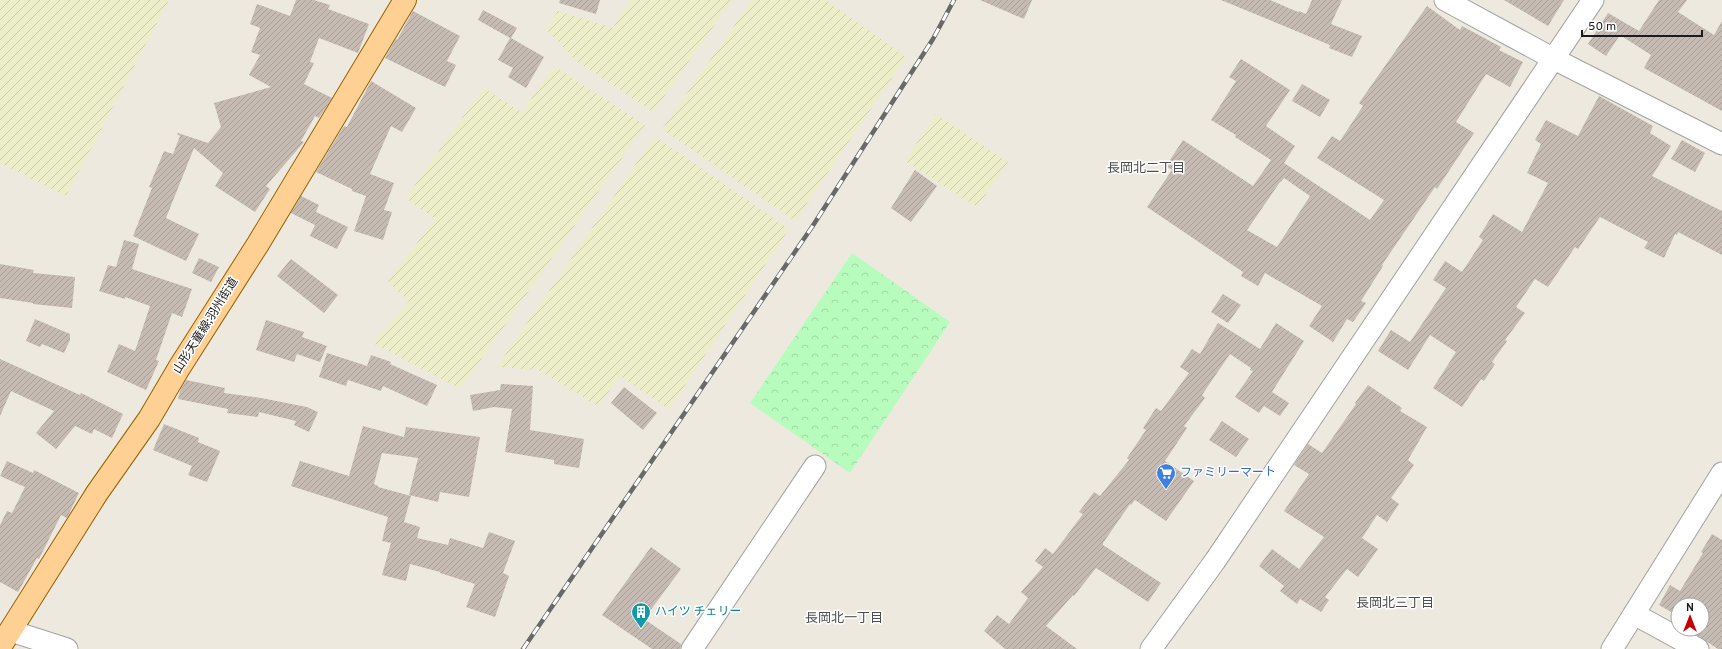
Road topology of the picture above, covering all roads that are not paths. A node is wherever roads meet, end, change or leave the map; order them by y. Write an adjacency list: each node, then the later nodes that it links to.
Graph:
1 (405, 0): 9 (main road, 山形天童線;羽州街道)
2 (1445, 0): 4 (street)
3 (1593, 0): 4 (street)
4 (1554, 59): 5 (street); 12 (street)
5 (1722, 144)
6 (815, 466): 11 (street)
7 (1722, 473): 8 (street)
8 (1634, 614): 13 (street); 14 (street)
9 (5, 639): 10 (street)
10 (67, 649)
11 (692, 649)
12 (1151, 649)
13 (1612, 649)
14 (1698, 649)

